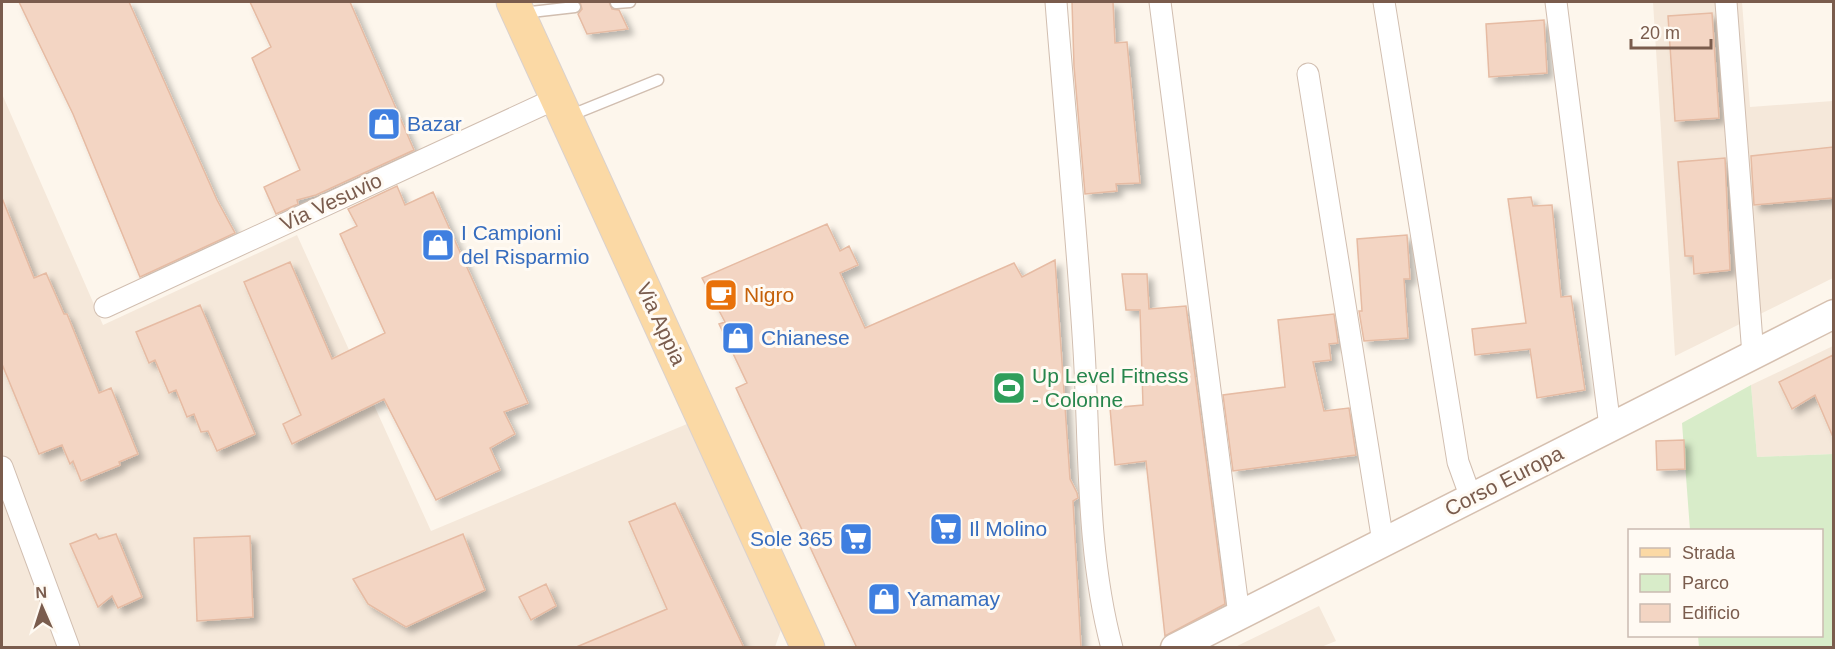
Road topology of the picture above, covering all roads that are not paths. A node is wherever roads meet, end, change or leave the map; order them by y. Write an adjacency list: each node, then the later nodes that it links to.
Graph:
1 (630, 2): 7 (lane)
2 (1056, 2): 23 (street)
3 (1160, 2): 20 (street)
4 (1384, 2): 18 (street)
5 (1556, 2): 16 (street)
6 (1726, 2): 15 (street)
7 (616, 3)
8 (516, 7): 9 (lane); 12 (main road, Via Appia)
9 (575, 7)
10 (1308, 74): 19 (street)
11 (658, 80): 12 (lane)
12 (562, 107): 13 (street, Via Vesuvio); 21 (main road, Via Appia)
13 (105, 307)
14 (1833, 315): 15 (main road, Corso Europa)
15 (1753, 355): 16 (main road, Corso Europa)
16 (1610, 427): 18 (main road, Corso Europa)
17 (2, 467): 22 (street)
18 (1471, 498): 19 (main road, Corso Europa)
19 (1383, 542): 20 (main road, Corso Europa)
20 (1239, 615): 24 (main road, Corso Europa)
21 (800, 640)
22 (69, 648)
23 (1112, 648)
24 (1175, 648)

